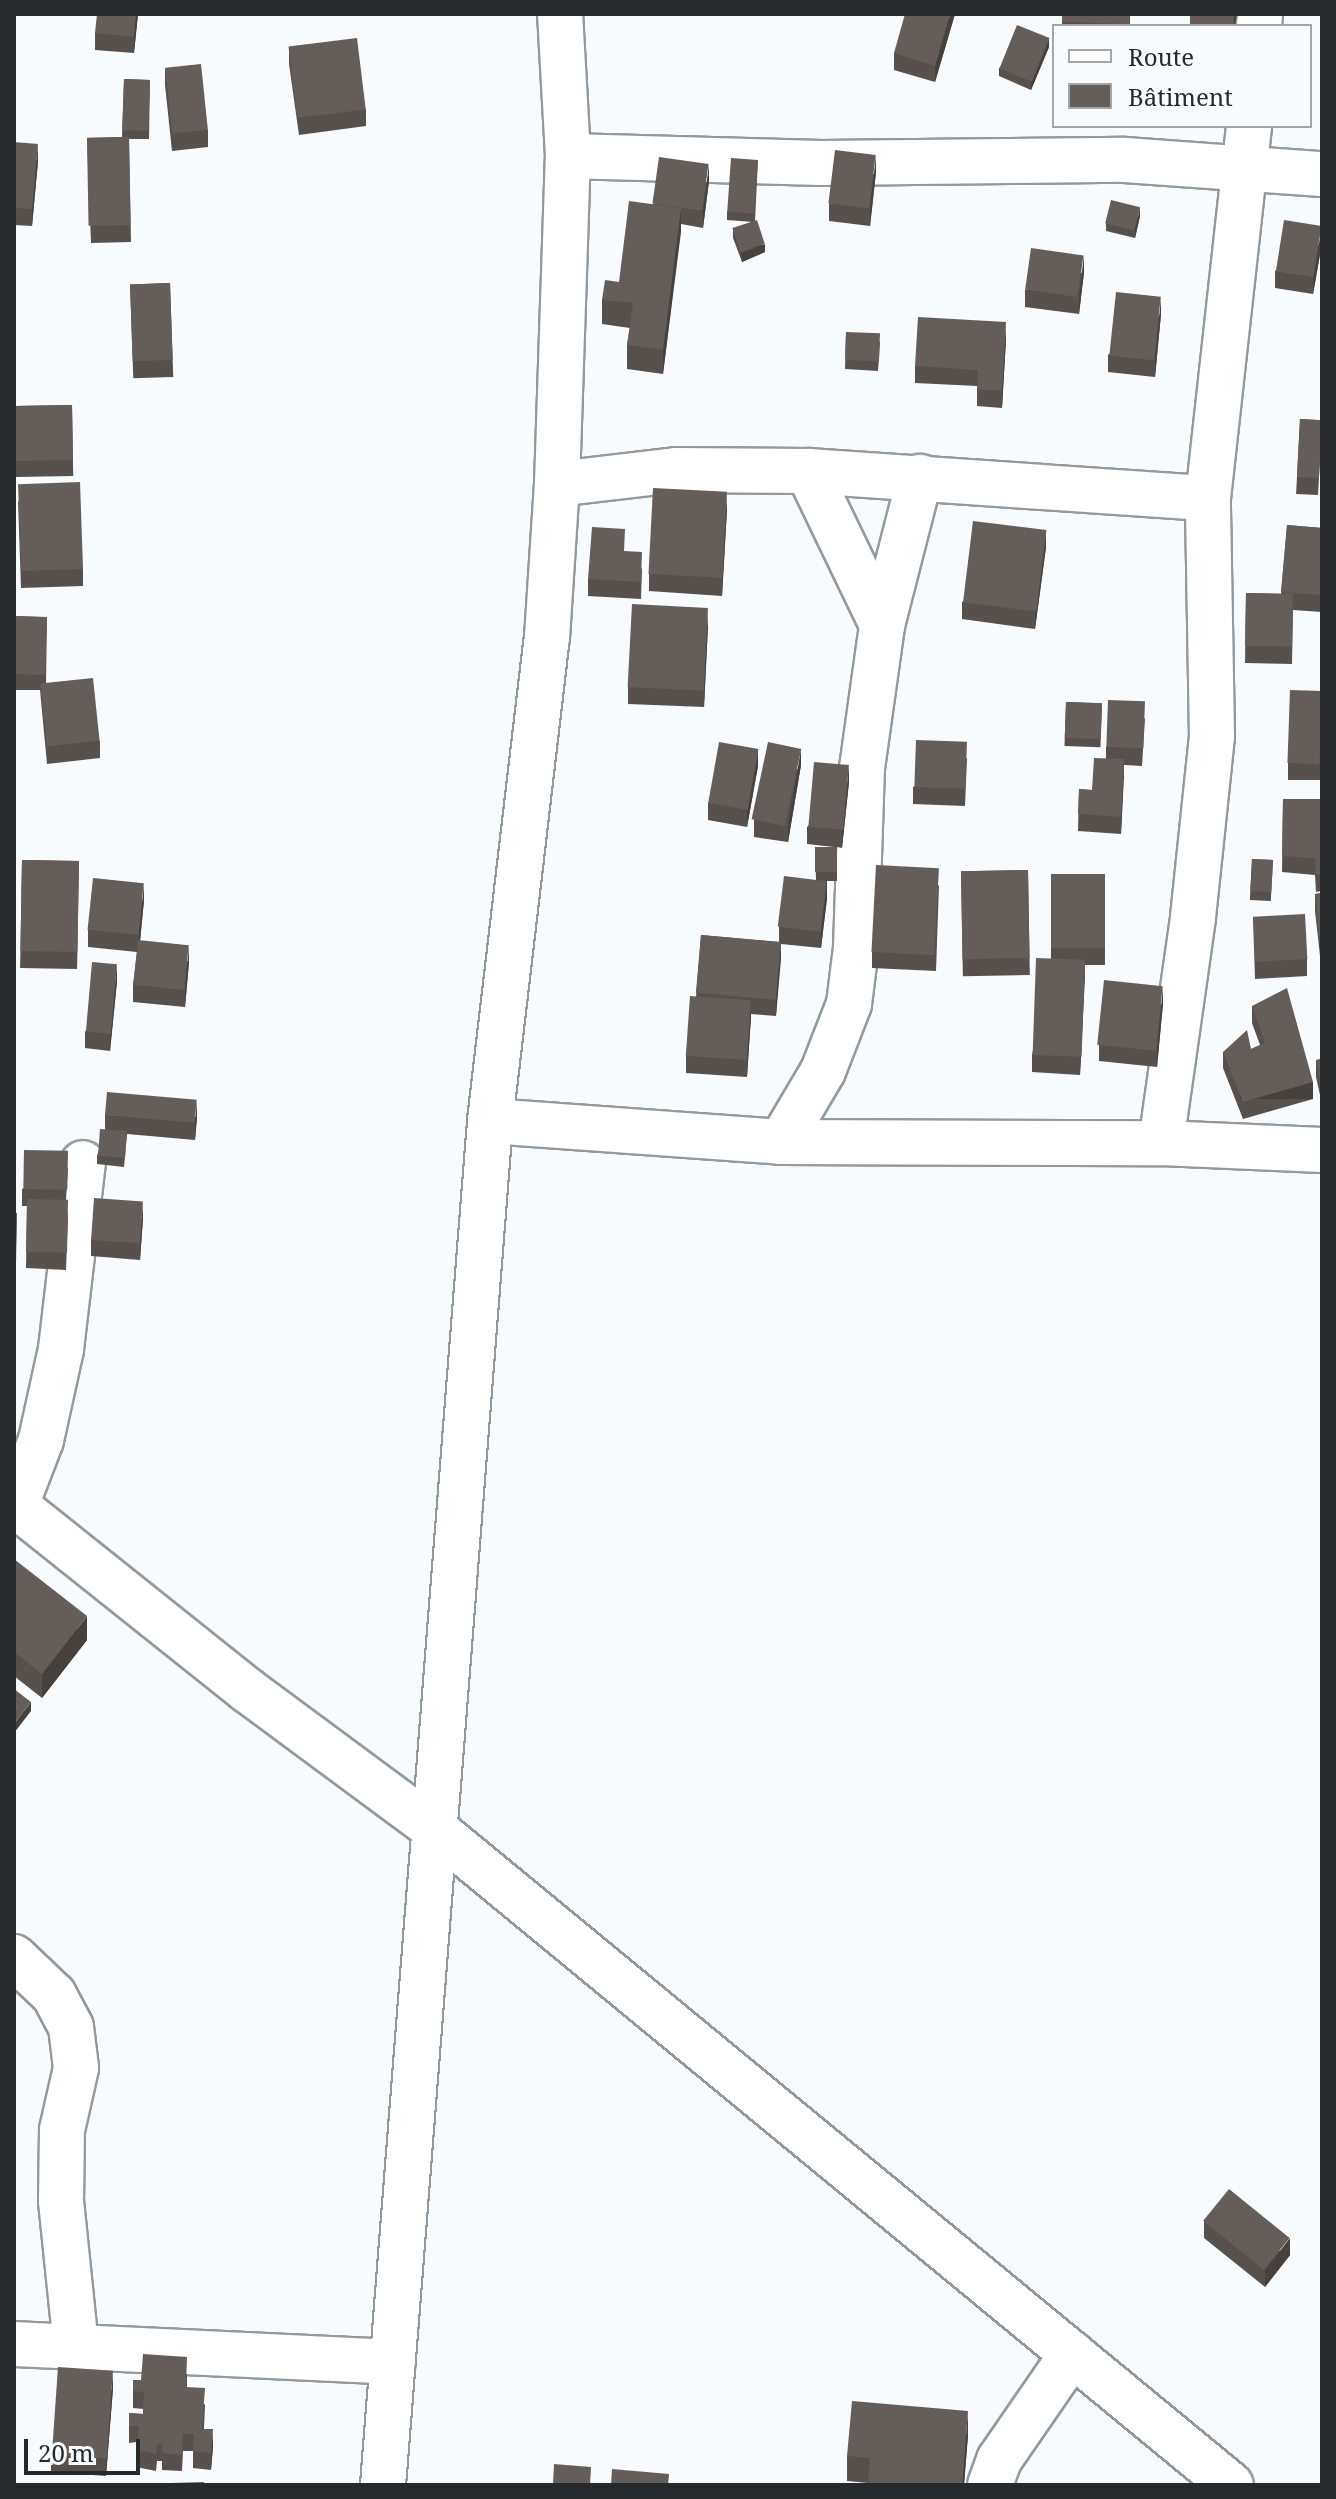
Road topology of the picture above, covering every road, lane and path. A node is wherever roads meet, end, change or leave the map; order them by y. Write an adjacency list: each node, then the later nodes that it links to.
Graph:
1 (561, 15): 3 (street)
2 (1248, 146): 3 (street); 4 (street); 8 (street)
3 (568, 156): 7 (street)
4 (1322, 174)
5 (808, 471): 6 (street); 7 (street); 9 (street)
6 (920, 477): 8 (street); 9 (street)
7 (557, 484): 10 (street)
8 (1208, 498): 12 (street)
9 (882, 625): 11 (street)
10 (490, 1121): 11 (street); 16 (street)
11 (781, 1142): 12 (street)
12 (1161, 1143): 13 (street)
13 (1322, 1150)
14 (83, 1163): 15 (street)
15 (15, 1507): 16 (street)
16 (436, 1830): 20 (street); 21 (street)
17 (14, 1957): 19 (street)
18 (14, 2344): 19 (street)
19 (76, 2345): 21 (street)
20 (1072, 2354): 23 (street); 24 (street)
21 (393, 2362): 22 (street)
22 (383, 2485)
23 (990, 2485)
24 (1231, 2485)

